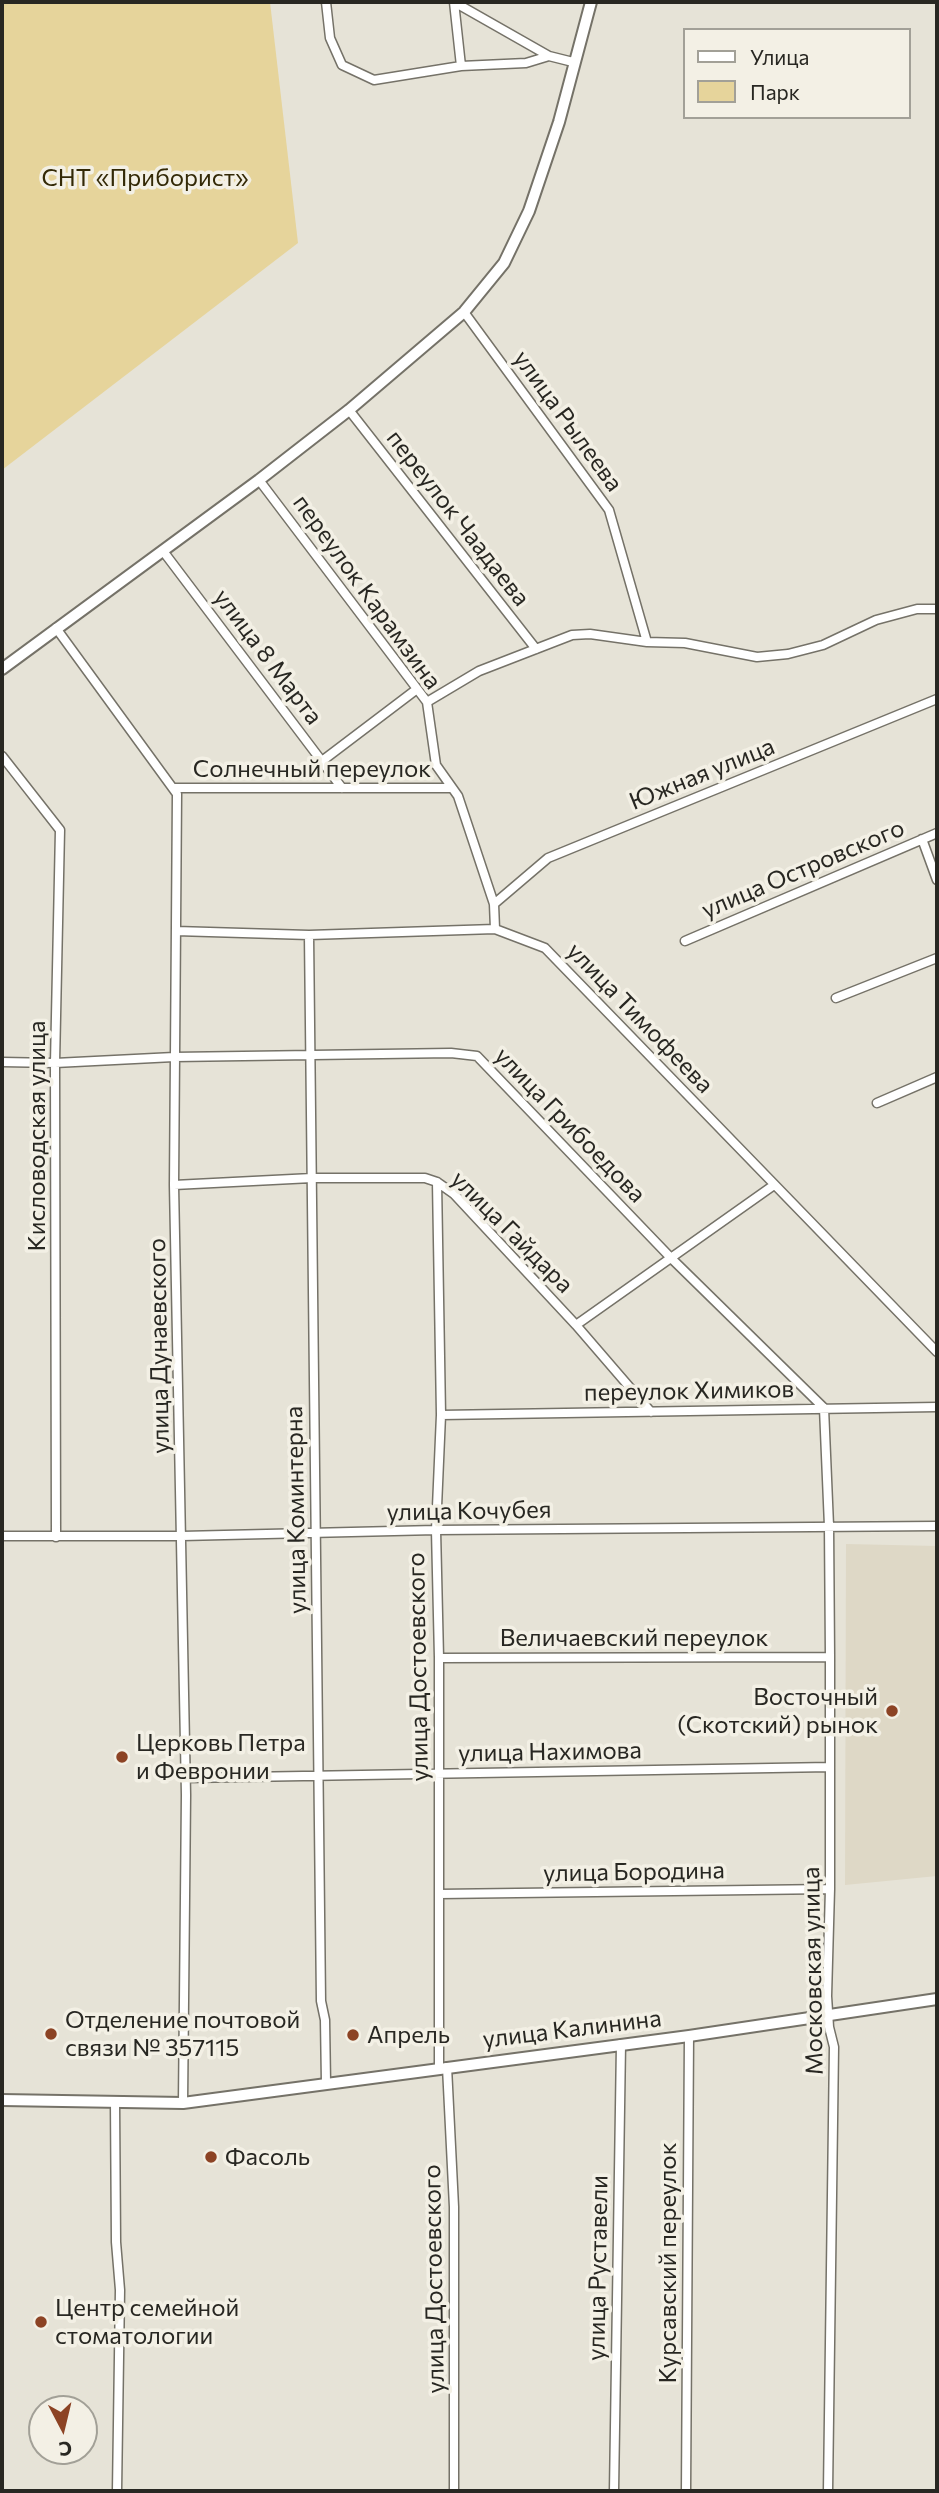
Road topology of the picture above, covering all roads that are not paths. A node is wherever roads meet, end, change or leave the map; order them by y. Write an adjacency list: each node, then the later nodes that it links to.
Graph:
1 (326, 2): 6 (street)
2 (454, 2): 4 (street); 6 (street)
3 (591, 2): 5 (main road)
4 (549, 56): 5 (street); 6 (street)
5 (573, 62): 7 (main road)
6 (461, 66)
7 (464, 312): 8 (main road); 13 (street, улица Рылеева)
8 (349, 410): 9 (main road); 14 (street, переулок Чаадаева)
9 (259, 480): 10 (main road); 16 (street, переулок Карамзина)
10 (163, 551): 12 (main road); 20 (street, улица 8 Марта)
11 (937, 609): 13 (street)
12 (56, 628): 15 (main road); 21 (street, улица Дунаевского)
13 (647, 642): 14 (street)
14 (536, 649): 18 (street)
15 (2, 669)
16 (417, 689): 18 (street, переулок Карамзина); 20 (street)
17 (937, 699): 27 (street, Южная улица)
18 (427, 702): 23 (street, переулок Карамзина)
19 (2, 756): 37 (street, Кисловодская улица)
20 (322, 761): 22 (street, улица 8 Марта)
21 (173, 788): 22 (street, Солнечный переулок); 29 (street, улица Дунаевского)
22 (342, 788): 23 (street, Солнечный переулок)
23 (452, 788): 27 (street, переулок Карамзина)
24 (937, 833): 25 (street, улица Островского)
25 (922, 839): 26 (street); 31 (street, улица Островского)
26 (937, 880)
27 (494, 904): 28 (street, переулок Карамзина)
28 (495, 929): 30 (street, улица Тимофеева); 43 (street, улица Тимофеева)
29 (176, 931): 30 (street, улица Тимофеева); 34 (street, улица Дунаевского)
30 (309, 935): 35 (street, улица Коминтерна)
31 (685, 941)
32 (937, 958): 33 (street)
33 (836, 998)
34 (174, 1056): 35 (street, улица Грибоедова); 37 (street, улица Грибоедова); 42 (street, улица Дунаевского)
35 (309, 1056): 40 (street, улица Коминтерна); 44 (street, улица Грибоедова)
36 (2, 1062): 37 (street, улица Грибоедова)
37 (55, 1063): 57 (street, Кисловодская улица)
38 (937, 1077): 39 (street)
39 (877, 1103)
40 (312, 1178): 41 (street, улица Гайдара); 42 (street, улица Гайдара); 54 (street, улица Коминтерна)
41 (437, 1182): 45 (street, улица Гайдара); 50 (street, улица Достоевского)
42 (174, 1185): 56 (street, улица Дунаевского)
43 (774, 1185): 44 (street); 46 (street, улица Тимофеева)
44 (671, 1258): 45 (street); 48 (street, улица Грибоедова)
45 (576, 1325): 49 (street, улица Гайдара)
46 (937, 1352)
47 (937, 1407): 48 (street, переулок Химиков)
48 (824, 1408): 49 (street, переулок Химиков); 51 (street, Московская улица)
49 (651, 1412): 50 (street, переулок Химиков)
50 (441, 1415): 53 (street, улица Достоевского)
51 (829, 1526): 52 (street, улица Кочубея); 53 (street, улица Кочубея); 58 (street, Московская улица)
52 (937, 1526)
53 (436, 1530): 54 (street, улица Кочубея); 59 (street, улица Достоевского)
54 (316, 1533): 56 (street, улица Кочубея); 62 (street, улица Коминтерна)
55 (2, 1536): 57 (street, улица Кочубея)
56 (182, 1536): 57 (street, улица Кочубея); 63 (street, улица Дунаевского)
57 (56, 1537)
58 (830, 1657): 59 (street, Величаевский переулок); 60 (street, Московская улица)
59 (439, 1658): 61 (street, улица Достоевского)
60 (830, 1767): 61 (street, улица Нахимова); 64 (street, Московская улица)
61 (439, 1774): 62 (street, улица Нахимова); 65 (street, улица Достоевского)
62 (319, 1775): 63 (street, улица Нахимова); 71 (street, улица Коминтерна)
63 (186, 1778): 74 (street, улица Дунаевского)
64 (830, 1889): 65 (street, улица Бородина); 67 (street, Московская улица)
65 (439, 1894): 70 (street, улица Достоевского)
66 (937, 1999): 67 (main road, улица Калинина)
67 (830, 2014): 68 (main road, улица Калинина); 79 (street, Московская улица)
68 (689, 2036): 69 (main road, улица Калинина); 78 (street, Курсавский переулок)
69 (621, 2044): 70 (main road, улица Калинина); 77 (street, улица Руставели)
70 (443, 2068): 71 (main road, улица Калинина); 76 (street, улица Достоевского)
71 (326, 2083): 74 (main road, улица Калинина)
72 (2, 2100): 73 (main road, улица Калинина)
73 (115, 2102): 74 (main road, улица Калинина); 75 (street)
74 (183, 2103)
75 (117, 2491)
76 (454, 2491)
77 (614, 2491)
78 (686, 2491)
79 (828, 2491)

